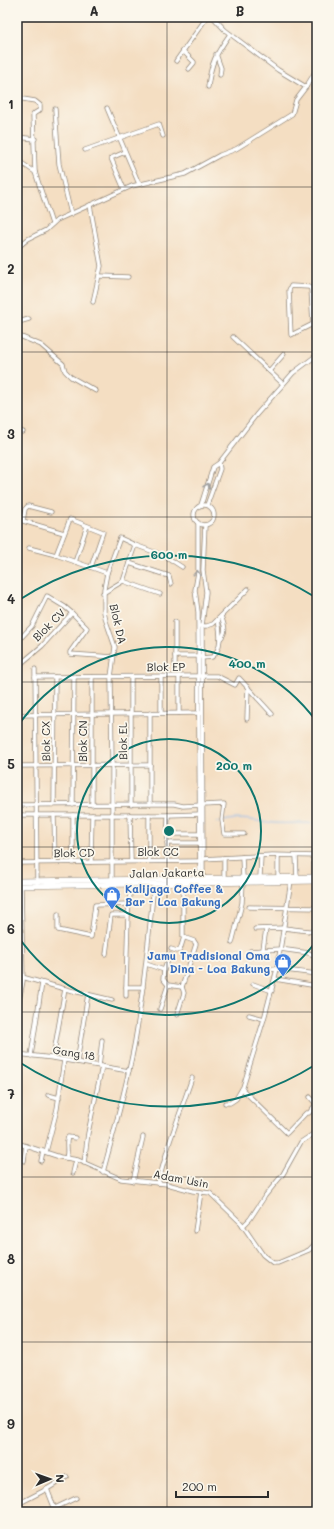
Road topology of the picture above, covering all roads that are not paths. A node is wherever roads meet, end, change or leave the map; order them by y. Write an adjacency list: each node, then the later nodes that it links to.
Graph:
1 (206, 17): 4 (street)
2 (213, 17): 3 (street)
3 (230, 34): 5 (street); 13 (street)
4 (183, 51): 6 (street); 7 (street)
5 (216, 54): 9 (street); 12 (street)
6 (176, 62)
7 (189, 69)
8 (317, 69): 10 (street)
9 (220, 75)
10 (311, 80): 11 (street); 13 (street)
11 (317, 81)
12 (208, 87)
13 (306, 87): 25 (street)
14 (17, 98): 20 (street)
15 (106, 108): 19 (street)
16 (56, 109): 28 (street)
17 (163, 136): 19 (street)
18 (17, 137): 20 (street)
19 (119, 138): 21 (street); 22 (street)
20 (35, 139): 24 (street)
21 (85, 150)
22 (125, 152): 25 (street); 26 (street)
23 (17, 160): 24 (street)
24 (35, 172): 29 (street)
25 (139, 184): 26 (street)
26 (124, 189): 27 (street)
27 (90, 205): 28 (street); 31 (street)
28 (71, 214): 29 (street)
29 (52, 224): 30 (street)
30 (17, 248)
31 (100, 276): 32 (street); 33 (street)
32 (128, 277)
33 (93, 302)
34 (29, 319): 35 (street)
35 (17, 320)
36 (315, 323): 36 (street)
37 (17, 335): 43 (street)
38 (233, 337): 41 (street)
39 (284, 354): 41 (street)
40 (317, 355): 42 (street)
41 (269, 371): 42 (street)
42 (283, 384): 46 (street)
43 (96, 391)
44 (17, 431): 45 (street)
45 (23, 432)
46 (219, 463): 47 (street, one-way to 46); 48 (street)
47 (201, 505): 48 (street); 50 (street)
48 (207, 505): 51 (street)
49 (51, 512): 53 (street)
50 (198, 523): 51 (street); 70 (street, one-way to 50)
51 (205, 525): 70 (street)
52 (87, 526): 53 (street); 57 (street); 59 (street)
53 (64, 533): 56 (street)
54 (135, 545): 58 (street); 60 (street); 61 (street, Blok DA)
55 (28, 548): 56 (street)
56 (56, 555): 57 (street)
57 (75, 562): 59 (street)
58 (129, 562): 62 (street); 63 (street)
59 (91, 566): 61 (street)
60 (182, 568)
61 (107, 573): 65 (street, Blok DA)
62 (123, 581): 65 (street); 66 (street)
63 (171, 584)
64 (248, 589): 68 (street)
65 (104, 593): 72 (street, Blok DA)
66 (160, 594)
67 (72, 613): 71 (street); 72 (street, Blok CV); 76 (street, Blok CV)
68 (220, 618): 70 (street); 74 (street)
69 (175, 622): 73 (street)
70 (200, 626): 74 (street)
71 (17, 642)
72 (113, 656): 85 (street, Blok DA)
73 (175, 656): 74 (street); 75 (street)
74 (201, 657): 82 (street)
75 (175, 665)
76 (17, 667)
77 (35, 669): 83 (street)
78 (55, 676): 79 (street, Blok EP); 83 (street, Blok EP); 99 (street, Blok CX)
79 (74, 676): 84 (street, Blok EP); 91 (street)
80 (161, 676): 81 (street, Blok EP); 86 (street, Blok EP); 88 (street)
81 (179, 676): 82 (street, Blok EP); 89 (street)
82 (200, 676): 87 (street, Blok EP); 90 (street)
83 (35, 677): 98 (street)
84 (92, 677): 85 (street, Blok EP); 92 (street, Blok CN)
85 (111, 677): 86 (street, Blok EP); 93 (street, Blok DA)
86 (131, 677): 94 (street, Blok EL)
87 (248, 687): 96 (street); 100 (street)
88 (161, 713): 89 (street); 95 (street)
89 (179, 713): 90 (street)
90 (201, 713): 116 (street)
91 (74, 714): 92 (street); 99 (street); 107 (street)
92 (92, 714): 93 (street); 108 (street, Blok CN)
93 (111, 714): 94 (street); 101 (street, Blok DA)
94 (131, 714): 95 (street); 102 (street, Blok EL)
95 (150, 714): 103 (street)
96 (272, 714)
97 (17, 715): 98 (street)
98 (36, 715): 99 (street); 105 (street)
99 (54, 715): 106 (street, Blok CX)
100 (247, 719)
101 (112, 765): 102 (street); 108 (street); 117 (street, Blok DA)
102 (132, 765): 103 (street); 114 (street, Blok EL)
103 (150, 765): 109 (street)
104 (17, 766): 105 (street)
105 (35, 766): 106 (street); 115 (street)
106 (55, 766): 107 (street); 111 (street, Blok CX)
107 (74, 766): 108 (street); 112 (street)
108 (92, 766): 113 (street, Blok CN)
109 (150, 804): 114 (street); 116 (street)
110 (17, 805): 115 (street)
111 (54, 805): 112 (street); 115 (street)
112 (73, 805): 113 (street)
113 (92, 805): 117 (street)
114 (132, 805): 117 (street)
115 (36, 806): 118 (street)
116 (201, 809): 125 (street); 127 (street); 128 (street); 137 (street)
117 (112, 810): 122 (street); 123 (street); 138 (street, Blok DA)
118 (37, 814): 119 (street); 120 (street); 146 (street)
119 (17, 815): 145 (street)
120 (54, 815): 121 (street); 142 (street)
121 (73, 815): 122 (street); 143 (street)
122 (92, 815): 144 (street)
123 (130, 815): 124 (street); 139 (street)
124 (149, 815): 125 (street); 140 (street)
125 (168, 816): 126 (street)
126 (168, 834): 127 (street); 129 (street)
127 (200, 834): 130 (street)
128 (244, 834)
129 (167, 843): 130 (street); 141 (street)
130 (200, 843): 137 (street)
131 (261, 856): 132 (street, Blok CC); 135 (street, Blok CC); 148 (street)
132 (278, 856): 133 (street, Blok CC); 147 (street)
133 (296, 856): 134 (street, Blok CC); 149 (street)
134 (316, 856): 151 (street)
135 (242, 857): 136 (street, Blok CC); 152 (street)
136 (224, 858): 137 (street, Blok CC); 150 (street)
137 (202, 860): 141 (street, Blok CC); 153 (street)
138 (112, 861): 139 (street, Blok CC); 144 (street, Blok CD); 155 (street, Blok DA)
139 (131, 861): 140 (street, Blok CC)
140 (149, 861): 141 (street, Blok CC)
141 (167, 861)
142 (54, 862): 143 (street, Blok CD); 146 (street, Blok CD)
143 (73, 862): 144 (street, Blok CD)
144 (91, 862)
145 (17, 863): 146 (street, Blok CD)
146 (37, 863): 156 (street)
147 (278, 877): 148 (main road, Jalan Jakarta); 149 (main road, Jalan Jakarta)
148 (260, 878): 152 (main road, Jalan Jakarta)
149 (297, 878): 151 (main road, Jalan Jakarta)
150 (224, 879): 152 (main road, Jalan Jakarta); 153 (main road, Jalan Jakarta)
151 (316, 879): 154 (main road, Jalan Jakarta)
152 (243, 880): 153 (main road, Jalan Jakarta); 154 (main road, Jalan Jakarta); 174 (street)
153 (202, 881): 155 (main road, Jalan Jakarta); 157 (main road, Jalan Jakarta)
154 (291, 881): 163 (street)
155 (112, 882): 156 (main road, Jalan Jakarta); 158 (main road, Jalan Jakarta)
156 (37, 883): 160 (main road, Jalan Jakarta)
157 (183, 883): 159 (main road, Jalan Jakarta); 171 (street)
158 (131, 884): 159 (main road, Jalan Jakarta); 161 (street)
159 (154, 884): 182 (street)
160 (18, 885): 173 (street)
161 (128, 904): 165 (street); 166 (street)
162 (249, 908): 163 (street)
163 (287, 908): 164 (street); 167 (street)
164 (317, 908)
165 (58, 914)
166 (128, 915): 179 (street); 193 (street)
167 (284, 928): 169 (street); 170 (street); 177 (street)
168 (255, 929): 169 (street)
169 (266, 929): 176 (street)
170 (317, 932)
171 (184, 937): 175 (street); 195 (street)
172 (17, 943): 173 (street)
173 (22, 943): 187 (street)
174 (232, 943)
175 (171, 949)
176 (263, 949): 177 (street); 178 (street)
177 (280, 949): 181 (street); 183 (street)
178 (250, 951)
179 (106, 954)
180 (170, 955): 184 (street)
181 (317, 957)
182 (146, 964): 184 (street); 194 (street)
183 (277, 968): 185 (street); 186 (street); 188 (street)
184 (164, 970): 191 (street)
185 (256, 970)
186 (317, 974)
187 (22, 978): 189 (street); 201 (street)
188 (275, 979): 192 (street); 197 (street)
189 (42, 984): 196 (street); 209 (street)
190 (253, 984): 197 (street)
191 (168, 985): 195 (street); 202 (street)
192 (317, 986)
193 (126, 987): 194 (street); 199 (street)
194 (143, 987): 214 (street)
195 (182, 987): 204 (street)
196 (65, 989): 198 (street); 210 (street)
197 (272, 991): 206 (street)
198 (88, 994): 200 (street); 212 (street)
199 (126, 996)
200 (112, 1000)
201 (18, 1001): 203 (street)
202 (160, 1009)
203 (17, 1010)
204 (177, 1015)
205 (249, 1015): 206 (street)
206 (264, 1019): 216 (street)
207 (102, 1040): 213 (street)
208 (18, 1054): 209 (street, Gang 18); 217 (street)
209 (31, 1056): 210 (street, Gang 18)
210 (53, 1058): 211 (street, Gang 18)
211 (64, 1060): 212 (street, Gang 18); 220 (street)
212 (77, 1062): 213 (street, Gang 18)
213 (100, 1066): 214 (street, Gang 18); 232 (street)
214 (129, 1071): 233 (street)
215 (192, 1078): 236 (street)
216 (242, 1089): 219 (street); 221 (street)
217 (17, 1095)
218 (48, 1095): 220 (street)
219 (310, 1097)
220 (59, 1098): 227 (street)
221 (225, 1103)
222 (317, 1129): 238 (street)
223 (143, 1137): 235 (street)
224 (75, 1138): 228 (street)
225 (17, 1143): 226 (street, Adam Usin)
226 (26, 1146): 227 (street, Adam Usin); 230 (street)
227 (45, 1152): 228 (street, Adam Usin); 231 (street)
228 (66, 1158): 229 (street, Adam Usin)
229 (76, 1160): 232 (street, Adam Usin); 234 (street)
230 (24, 1161)
231 (41, 1161)
232 (84, 1163): 233 (street, Adam Usin)
233 (103, 1172): 235 (street, Adam Usin)
234 (73, 1173)
235 (133, 1181): 236 (street, Adam Usin)
236 (158, 1183): 237 (street, Adam Usin)
237 (201, 1192): 238 (street, Adam Usin); 239 (street)
238 (243, 1226): 240 (street, Adam Usin)
239 (196, 1231)
240 (317, 1242)
241 (67, 1477): 242 (street)
242 (47, 1489): 244 (street); 246 (street)
243 (76, 1498): 246 (street)
244 (17, 1503): 247 (street)
245 (317, 1504): 251 (street)
246 (55, 1510): 248 (street)
247 (20, 1512)
248 (50, 1512)
249 (118, 1512): 250 (main road)
250 (131, 1512)
251 (312, 1512)

